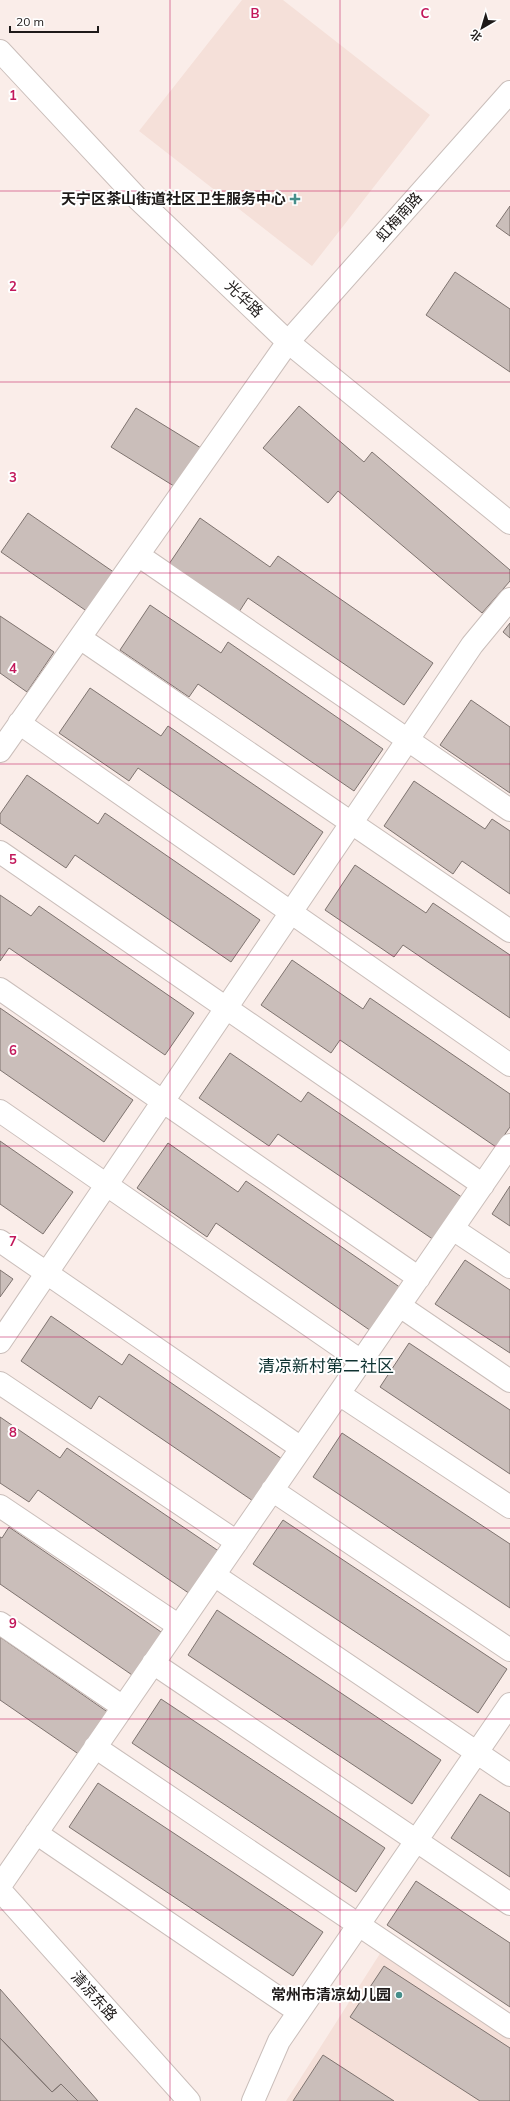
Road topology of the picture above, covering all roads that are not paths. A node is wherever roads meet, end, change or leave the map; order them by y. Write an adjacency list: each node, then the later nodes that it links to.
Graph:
1 (0, 51): 3 (street, 光华路)
2 (510, 92): 3 (street, 虹梅南路)
3 (288, 342): 4 (street, 光华路); 5 (street, 虹梅南路)
4 (510, 523)
5 (138, 555): 7 (street, 虹梅南路); 9 (street)
6 (510, 599): 9 (street)
7 (80, 638): 8 (street, 虹梅南路); 12 (street)
8 (19, 723): 10 (street, 虹梅南路); 14 (street)
9 (408, 740): 11 (street); 12 (street)
10 (0, 751)
11 (510, 810)
12 (351, 823): 14 (street); 15 (street)
13 (0, 852): 17 (street)
14 (291, 912): 17 (street); 18 (street)
15 (510, 931)
16 (0, 989): 19 (street)
17 (226, 1008): 19 (street); 23 (street)
18 (510, 1065)
19 (163, 1101): 22 (street); 28 (street)
20 (0, 1111): 22 (street)
21 (510, 1145): 23 (street)
22 (107, 1185): 27 (street); 31 (street)
23 (483, 1185): 24 (street)
24 (452, 1229): 26 (street); 28 (street)
25 (0, 1241): 27 (street)
26 (510, 1267)
27 (47, 1273): 30 (street); 35 (street)
28 (419, 1278): 29 (street)
29 (400, 1306): 31 (street); 32 (street)
30 (0, 1342)
31 (361, 1361): 34 (street)
32 (510, 1380)
33 (0, 1383): 39 (street)
34 (339, 1394): 35 (street); 38 (street)
35 (301, 1448): 36 (street)
36 (272, 1490): 39 (street); 43 (street)
37 (0, 1506): 42 (street)
38 (510, 1507)
39 (237, 1542): 40 (street)
40 (214, 1575): 42 (street); 48 (street)
41 (0, 1623): 46 (street)
42 (178, 1626): 44 (street)
43 (510, 1650)
44 (153, 1663): 46 (street); 51 (street)
45 (510, 1704): 48 (street)
46 (123, 1707): 47 (street)
47 (95, 1747): 50 (street); 55 (street)
48 (477, 1752): 49 (street); 51 (street)
49 (510, 1775)
50 (36, 1833): 52 (street); 56 (street)
51 (416, 1841): 54 (street); 55 (street)
52 (0, 1886)
53 (0, 1890): 58 (street, 清凉东路)
54 (510, 1904)
55 (359, 1925): 56 (street); 57 (street)
56 (299, 2012): 59 (street)
57 (510, 2027)
58 (189, 2101)
59 (253, 2101)

